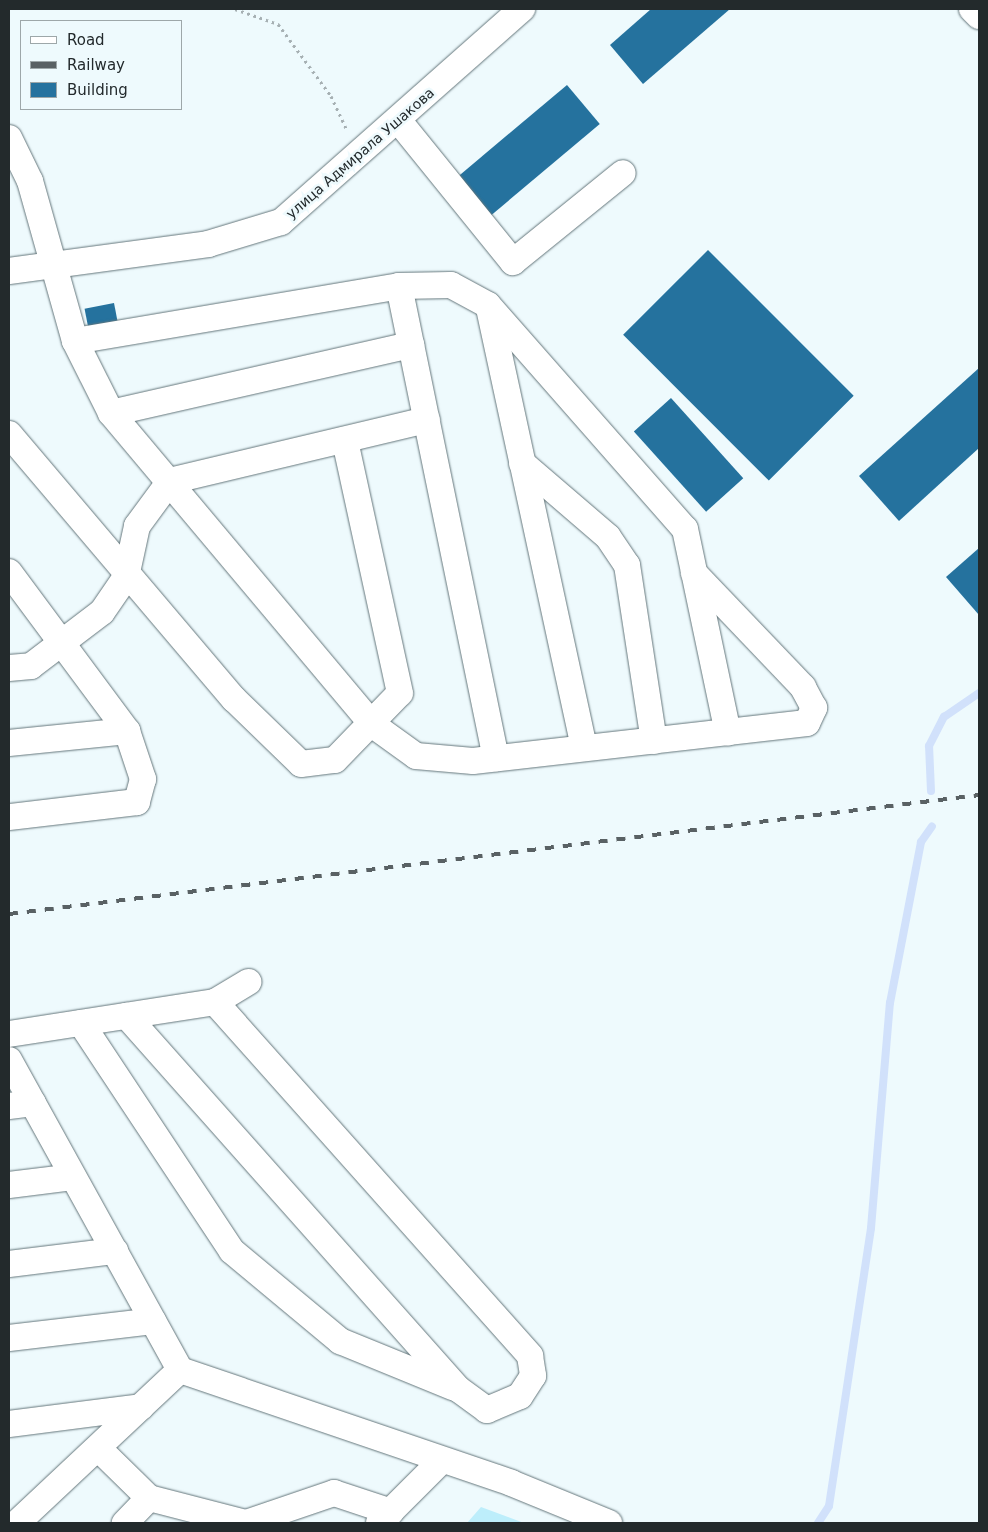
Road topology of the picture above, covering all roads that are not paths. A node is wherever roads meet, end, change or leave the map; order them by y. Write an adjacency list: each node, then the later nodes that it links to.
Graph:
1 (522, 9): 4 (street, улица Адмирала Ушакова)
2 (972, 9): 3 (street)
3 (979, 16)
4 (398, 120): 6 (street); 7 (street, улица Адмирала Ушакова)
5 (9, 138): 7 (street)
6 (623, 174)
7 (54, 265): 8 (street, улица Адмирала Ушакова); 11 (street)
8 (9, 271)
9 (399, 286): 10 (street); 11 (street); 12 (street)
10 (488, 305): 17 (street); 19 (street)
11 (75, 341): 13 (street)
12 (411, 345): 13 (street); 14 (street)
13 (111, 413): 18 (street)
14 (427, 420): 16 (street); 30 (street)
15 (9, 434): 20 (street)
16 (345, 440): 18 (street); 24 (street)
17 (522, 463): 27 (street); 29 (street)
18 (170, 481): 20 (street); 24 (street)
19 (694, 573): 26 (street); 26 (street)
20 (126, 577): 22 (street); 24 (street)
21 (12, 581): 22 (street)
22 (61, 643): 23 (street); 25 (street)
23 (9, 668)
24 (373, 725): 30 (street)
25 (126, 731): 28 (street); 31 (street)
26 (728, 732): 27 (street)
27 (654, 741): 29 (street)
28 (9, 743)
29 (584, 748): 30 (street)
30 (496, 758)
31 (9, 817)
32 (248, 982): 33 (street)
33 (215, 1002): 34 (street); 46 (street)
34 (128, 1016): 35 (street); 46 (street)
35 (81, 1023): 36 (street); 46 (street)
36 (9, 1034)
37 (9, 1060): 38 (street)
38 (21, 1105): 39 (street)
39 (74, 1177): 40 (street); 41 (street)
40 (9, 1185)
41 (115, 1251): 42 (street); 43 (street)
42 (9, 1264)
43 (153, 1321): 44 (street); 45 (street)
44 (9, 1338)
45 (180, 1370): 47 (street); 50 (street)
46 (458, 1389)
47 (141, 1408): 48 (street); 49 (street)
48 (9, 1424)
49 (98, 1448): 51 (street); 52 (street)
50 (440, 1462): 54 (street); 58 (street)
51 (150, 1498): 56 (street); 57 (street)
52 (42, 1500): 53 (street); 55 (street)
53 (9, 1504)
54 (385, 1518): 57 (street)
55 (17, 1523)
56 (125, 1523)
57 (246, 1523)
58 (609, 1523)

